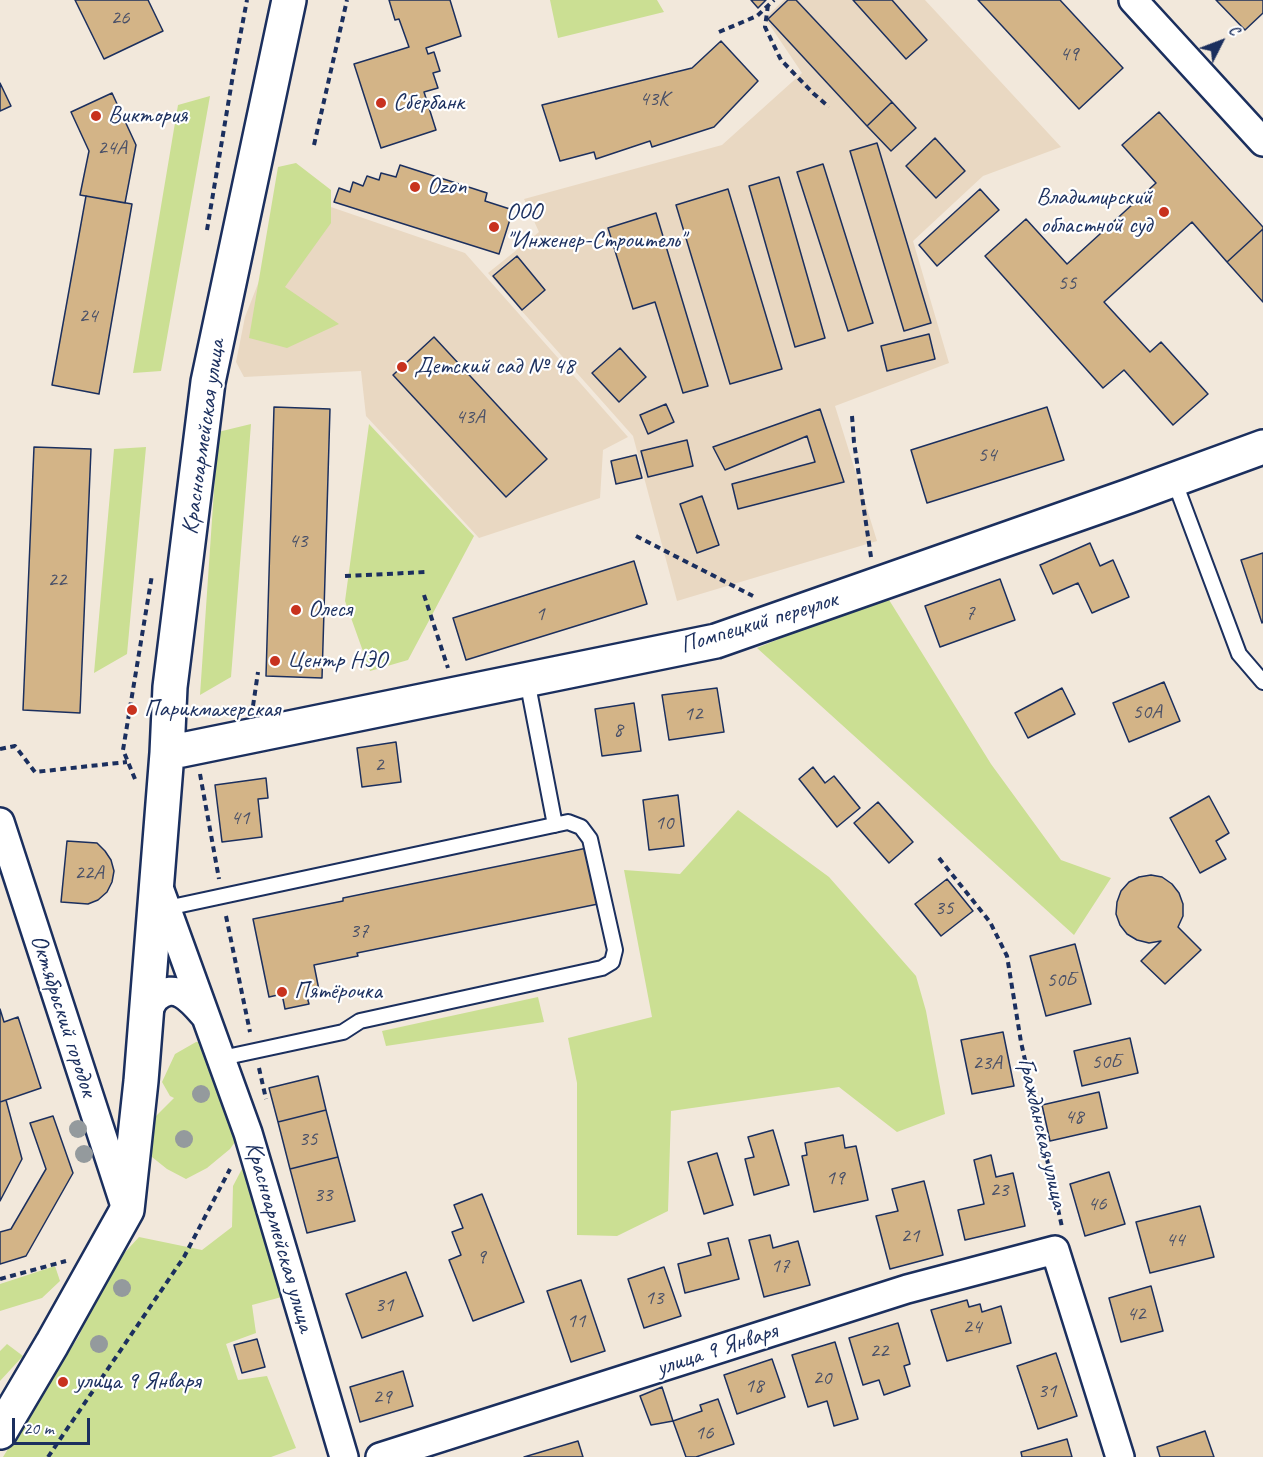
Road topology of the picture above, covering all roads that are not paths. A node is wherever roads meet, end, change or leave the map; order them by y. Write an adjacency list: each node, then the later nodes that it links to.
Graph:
1 (289, 0): 8 (street, Красноармейская улица)
2 (1133, 0): 3 (street)
3 (1263, 142)
4 (1263, 447): 5 (street, Помпецкий переулок)
5 (1174, 480): 6 (street, Помпецкий переулок); 7 (lane)
6 (527, 680): 8 (street, Помпецкий переулок); 10 (lane)
7 (1263, 682)
8 (167, 753): 11 (street, Красноармейская улица)
9 (0, 822): 15 (street, Октябрьский городок)
10 (555, 825): 11 (lane); 14 (lane)
11 (162, 894): 12 (street, Красноармейская улица); 13 (street, Красноармейская улица)
12 (146, 1015): 13 (street, Красноармейская улица); 15 (street, Красноармейская улица)
13 (207, 1019): 14 (street, Красноармейская улица)
14 (222, 1058): 17 (street, Красноармейская улица)
15 (127, 1210): 16 (street, Красноармейская улица)
16 (0, 1432)
17 (344, 1457)
18 (380, 1457): 19 (street, улица 9 Января)
19 (1120, 1457)

